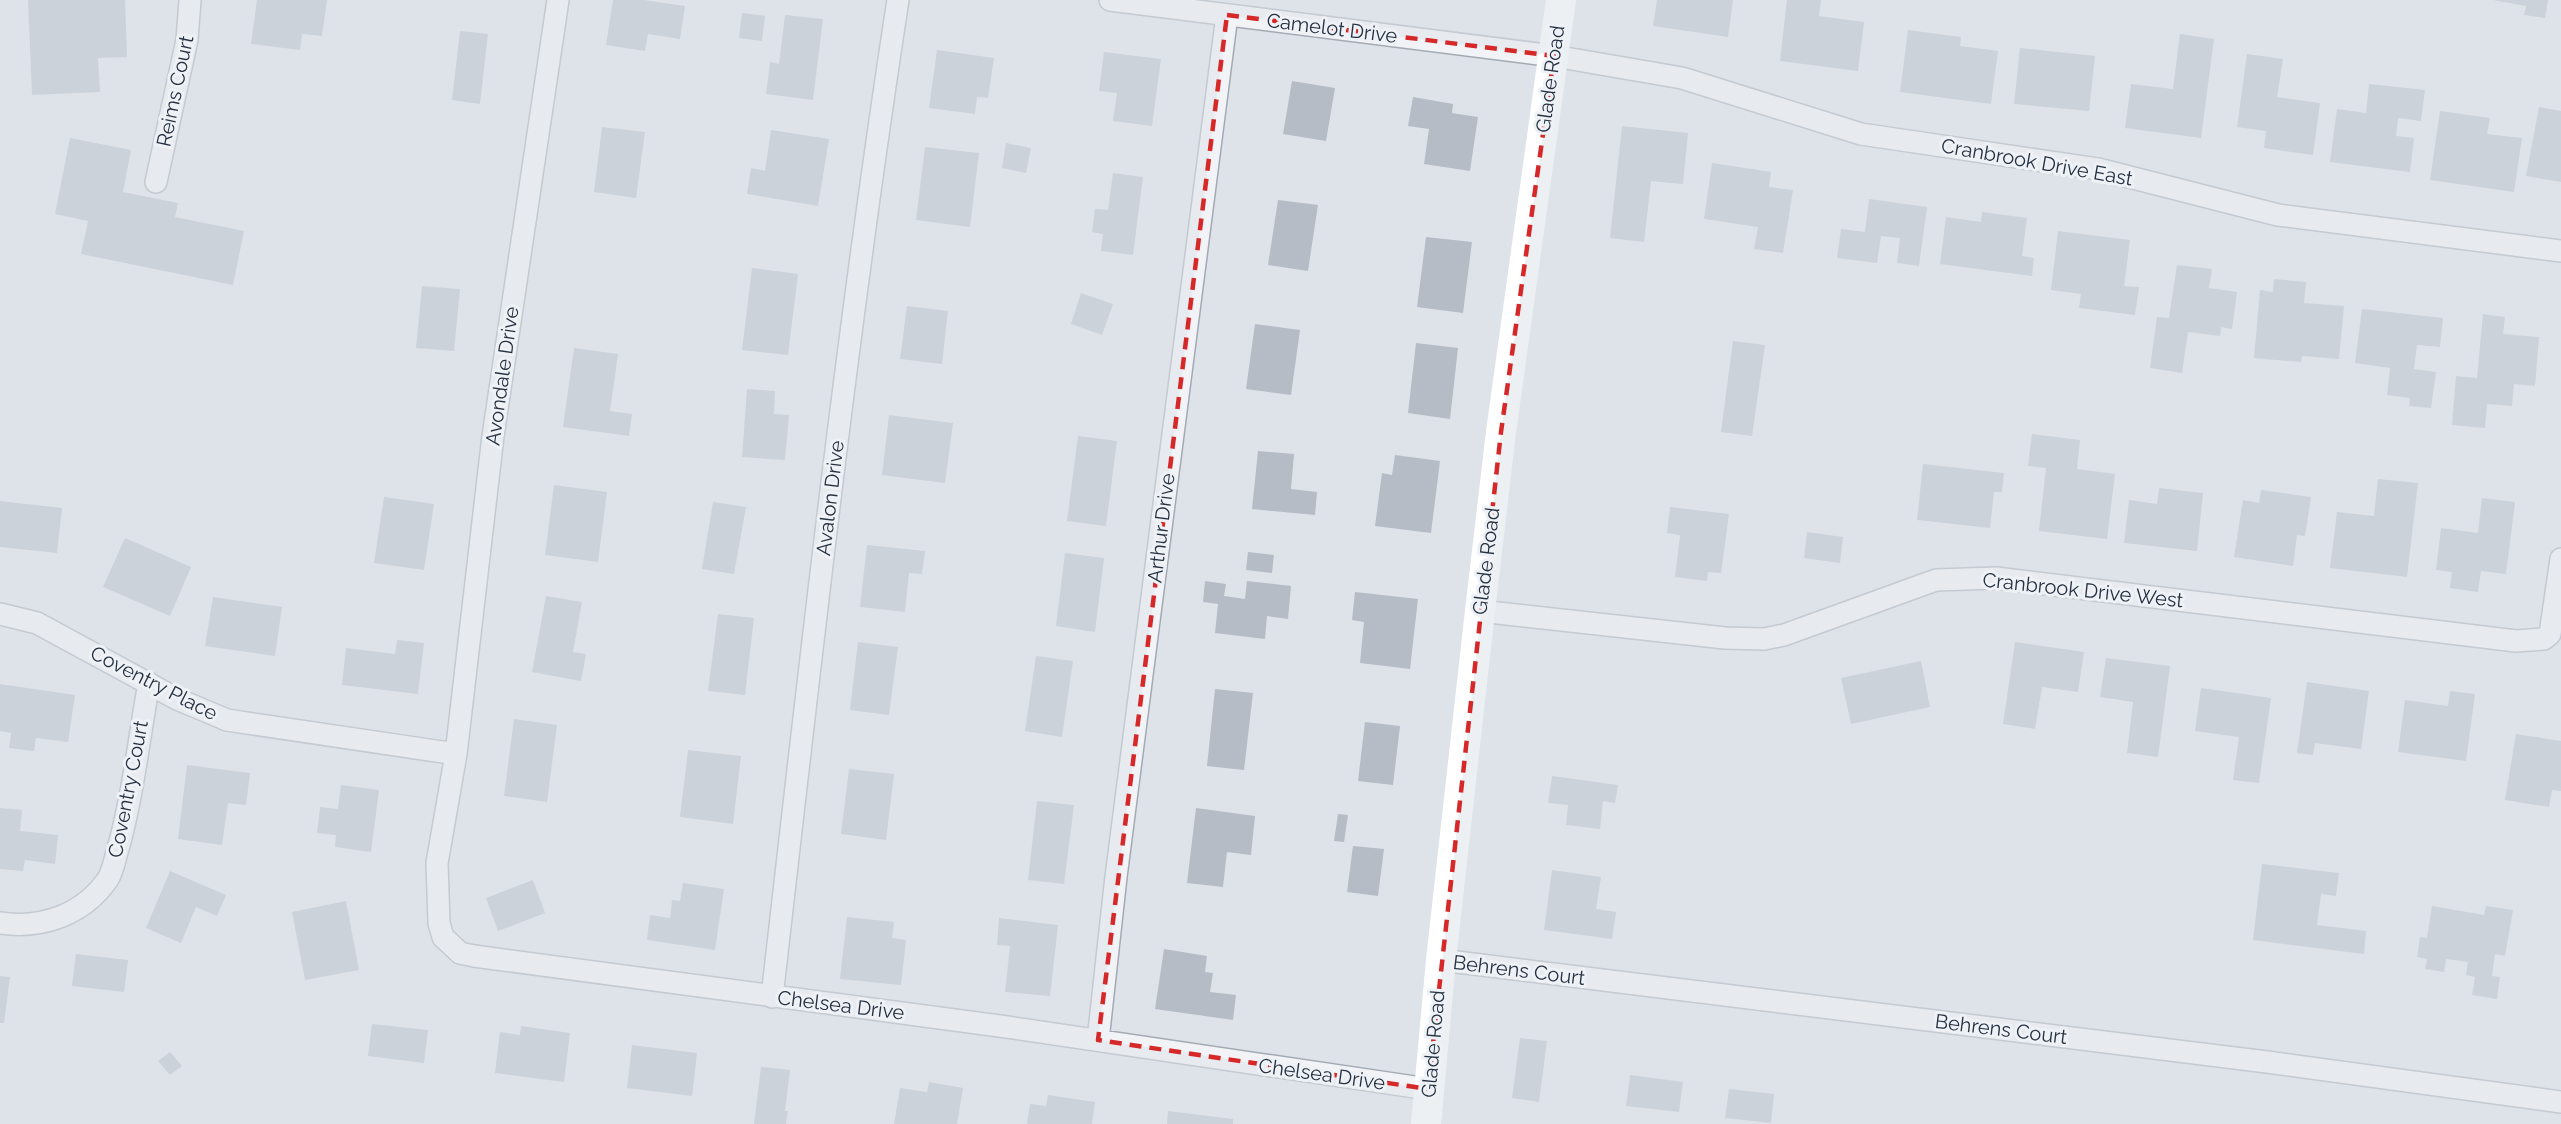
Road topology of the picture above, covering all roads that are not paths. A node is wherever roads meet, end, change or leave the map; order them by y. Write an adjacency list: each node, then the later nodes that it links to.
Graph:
1 (190, 0): 8 (street, Reims Court)
2 (558, 0): 14 (street, Avondale Drive)
3 (898, 0): 17 (street, Avalon Drive)
4 (1110, 0): 6 (street, Camelot Drive)
5 (1561, 0): 7 (main road, Glade Road)
6 (1227, 15): 7 (street, Camelot Drive); 18 (street, Arthur Drive)
7 (1554, 56): 9 (street, Cranbrook Drive East); 11 (main road, Glade Road)
8 (156, 182)
9 (2561, 251)
10 (2561, 559): 11 (street, Cranbrook Drive West)
11 (1480, 611): 16 (main road, Glade Road)
12 (0, 614): 13 (street, Coventry Place)
13 (148, 683): 14 (street, Coventry Place); 15 (street, Coventry Court)
14 (456, 754): 17 (street, Chelsea Drive)
15 (0, 923)
16 (1441, 960): 19 (main road, Glade Road); 20 (street, Behrens Court)
17 (772, 997): 18 (street, Chelsea Drive)
18 (1098, 1040): 19 (street, Chelsea Drive)
19 (1428, 1089): 21 (main road, Glade Road)
20 (2561, 1102)
21 (1426, 1124)

